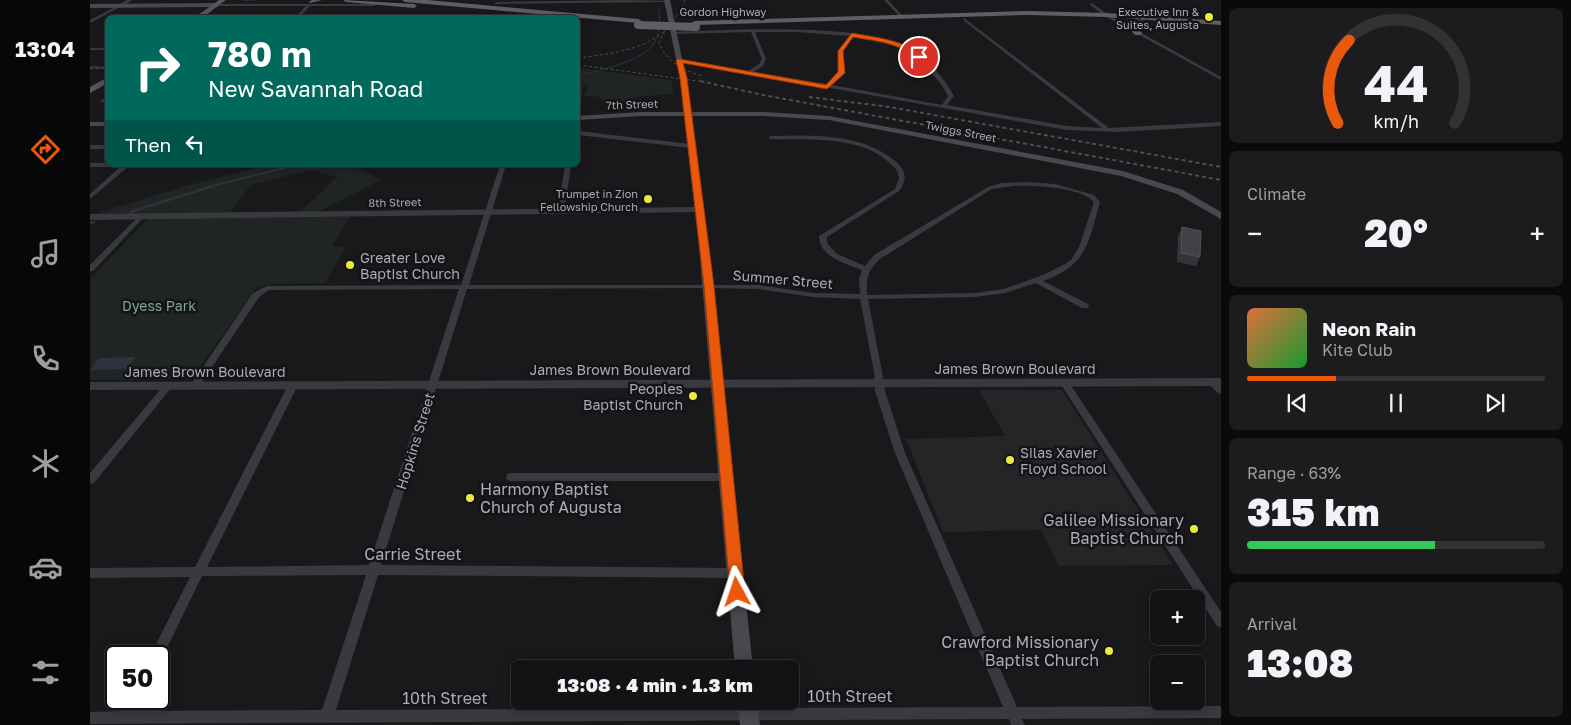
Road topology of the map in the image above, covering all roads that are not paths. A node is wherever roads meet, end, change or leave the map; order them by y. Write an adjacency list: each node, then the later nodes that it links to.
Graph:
1 (130, 0): 17 (street)
2 (223, 0): 13 (main road)
3 (346, 0): 18 (highway)
4 (405, 0): 10 (highway, Gordon Highway)
5 (418, 0): 18 (highway)
6 (886, 0): 28 (street)
7 (495, 1): 11 (street); 18 (highway); 19 (highway)
8 (667, 1): 11 (street); 40 (main road)
9 (313, 2): 13 (street); 14 (street); 21 (street)
10 (437, 3): 15 (highway, Gordon Highway); 18 (highway)
11 (541, 3): 19 (highway)
12 (1091, 4): 25 (street)
13 (215, 5): 17 (main road); 20 (main road)
14 (374, 5): 18 (highway)
15 (460, 5): 18 (highway); 23 (highway, Gordon Highway)
16 (90, 6): 17 (main road)
17 (120, 6): 33 (street)
18 (445, 6): 22 (highway)
19 (503, 8): 24 (highway)
20 (201, 15)
21 (299, 15)
22 (521, 15)
23 (565, 15)
24 (570, 15)
25 (1106, 15): 28 (highway, Gordon Highway); 32 (street); 36 (highway, Gordon Highway)
26 (580, 16): 31 (highway)
27 (580, 16): 31 (highway, Gordon Highway)
28 (903, 18): 37 (highway, Gordon Highway)
29 (964, 19): 32 (highway, Gordon Highway); 37 (highway, Gordon Highway); 62 (street)
30 (580, 20): 35 (highway, Gordon Highway)
31 (618, 20): 35 (highway, Gordon Highway)
32 (1117, 21): 34 (highway, Gordon Highway); 41 (street)
33 (90, 22)
34 (1142, 22): 38 (highway, Gordon Highway); 41 (highway)
35 (638, 23): 37 (highway, Gordon Highway, bridge)
36 (1221, 23)
37 (695, 25)
38 (1221, 28)
39 (753, 32): 40 (street); 42 (street); 49 (street)
40 (673, 33): 46 (main road)
41 (1138, 33): 50 (street)
42 (852, 35): 54 (street); 56 (street)
43 (101, 45): 44 (street)
44 (92, 49): 45 (street)
45 (105, 49)
46 (679, 60): 49 (street); 57 (main road)
47 (90, 68): 48 (street)
48 (105, 68)
49 (748, 73): 54 (street)
50 (1213, 74): 51 (street); 52 (street)
51 (1221, 74)
52 (1221, 79)
53 (105, 81): 55 (main road)
54 (827, 87): 56 (street)
55 (90, 91)
56 (943, 107): 62 (street)
57 (686, 114): 58 (main road, 7th Street); 65 (main road); 78 (main road, Twiggs Street)
58 (580, 118)
59 (90, 124): 60 (main road)
60 (105, 124)
61 (1221, 124): 62 (street)
62 (1108, 130)
63 (580, 133): 65 (street)
64 (771, 138): 80 (street)
65 (690, 146): 74 (main road)
66 (90, 147): 67 (street)
67 (105, 147)
68 (90, 165): 69 (street)
69 (105, 165)
70 (125, 167): 73 (street)
71 (502, 167): 76 (street, Hopkins Street)
72 (568, 167): 75 (street)
73 (90, 198)
74 (700, 210): 75 (street, 8th Street); 83 (main road)
75 (561, 212): 76 (street, 8th Street)
76 (488, 213): 77 (street, 8th Street); 84 (street, Hopkins Street)
77 (138, 216): 79 (street, 8th Street); 81 (street)
78 (1221, 216)
79 (90, 217)
80 (868, 266): 82 (street, Summer Street); 85 (street)
81 (90, 269)
82 (1038, 281): 85 (street, Summer Street); 86 (street)
83 (709, 286): 84 (street, Summer Street); 85 (street, Summer Street); 89 (main road)
84 (465, 287): 92 (street, Hopkins Street); 95 (street, Summer Street)
85 (864, 297): 90 (street)
86 (1085, 306)
87 (1217, 382): 88 (street, James Brown Boulevard); 96 (street)
88 (1066, 383): 90 (street, James Brown Boulevard); 104 (street)
89 (717, 384): 90 (street, James Brown Boulevard); 92 (street, James Brown Boulevard); 98 (main road)
90 (879, 384): 111 (street)
91 (294, 385): 92 (street, James Brown Boulevard); 95 (street, James Brown Boulevard); 102 (street)
92 (433, 385): 100 (street, Hopkins Street)
93 (90, 386): 94 (street, James Brown Boulevard)
94 (168, 386): 95 (street, James Brown Boulevard); 99 (street)
95 (195, 386)
96 (1221, 391)
97 (511, 477): 98 (street)
98 (727, 477): 103 (main road)
99 (90, 480)
100 (374, 570): 102 (street, Carrie Street); 103 (street, Carrie Street); 109 (street, Hopkins Street)
101 (90, 573): 102 (street, Carrie Street)
102 (198, 573): 105 (street)
103 (736, 573): 106 (main road)
104 (1221, 622)
105 (162, 645)
106 (743, 660)
107 (1221, 712): 111 (street, 10th Street)
108 (749, 714): 111 (street, 10th Street); 113 (street, 10th Street)
109 (327, 716): 112 (street, 10th Street); 113 (street, 10th Street)
110 (90, 718): 112 (street, 10th Street)
111 (1016, 719)
112 (124, 721)
113 (357, 721)

